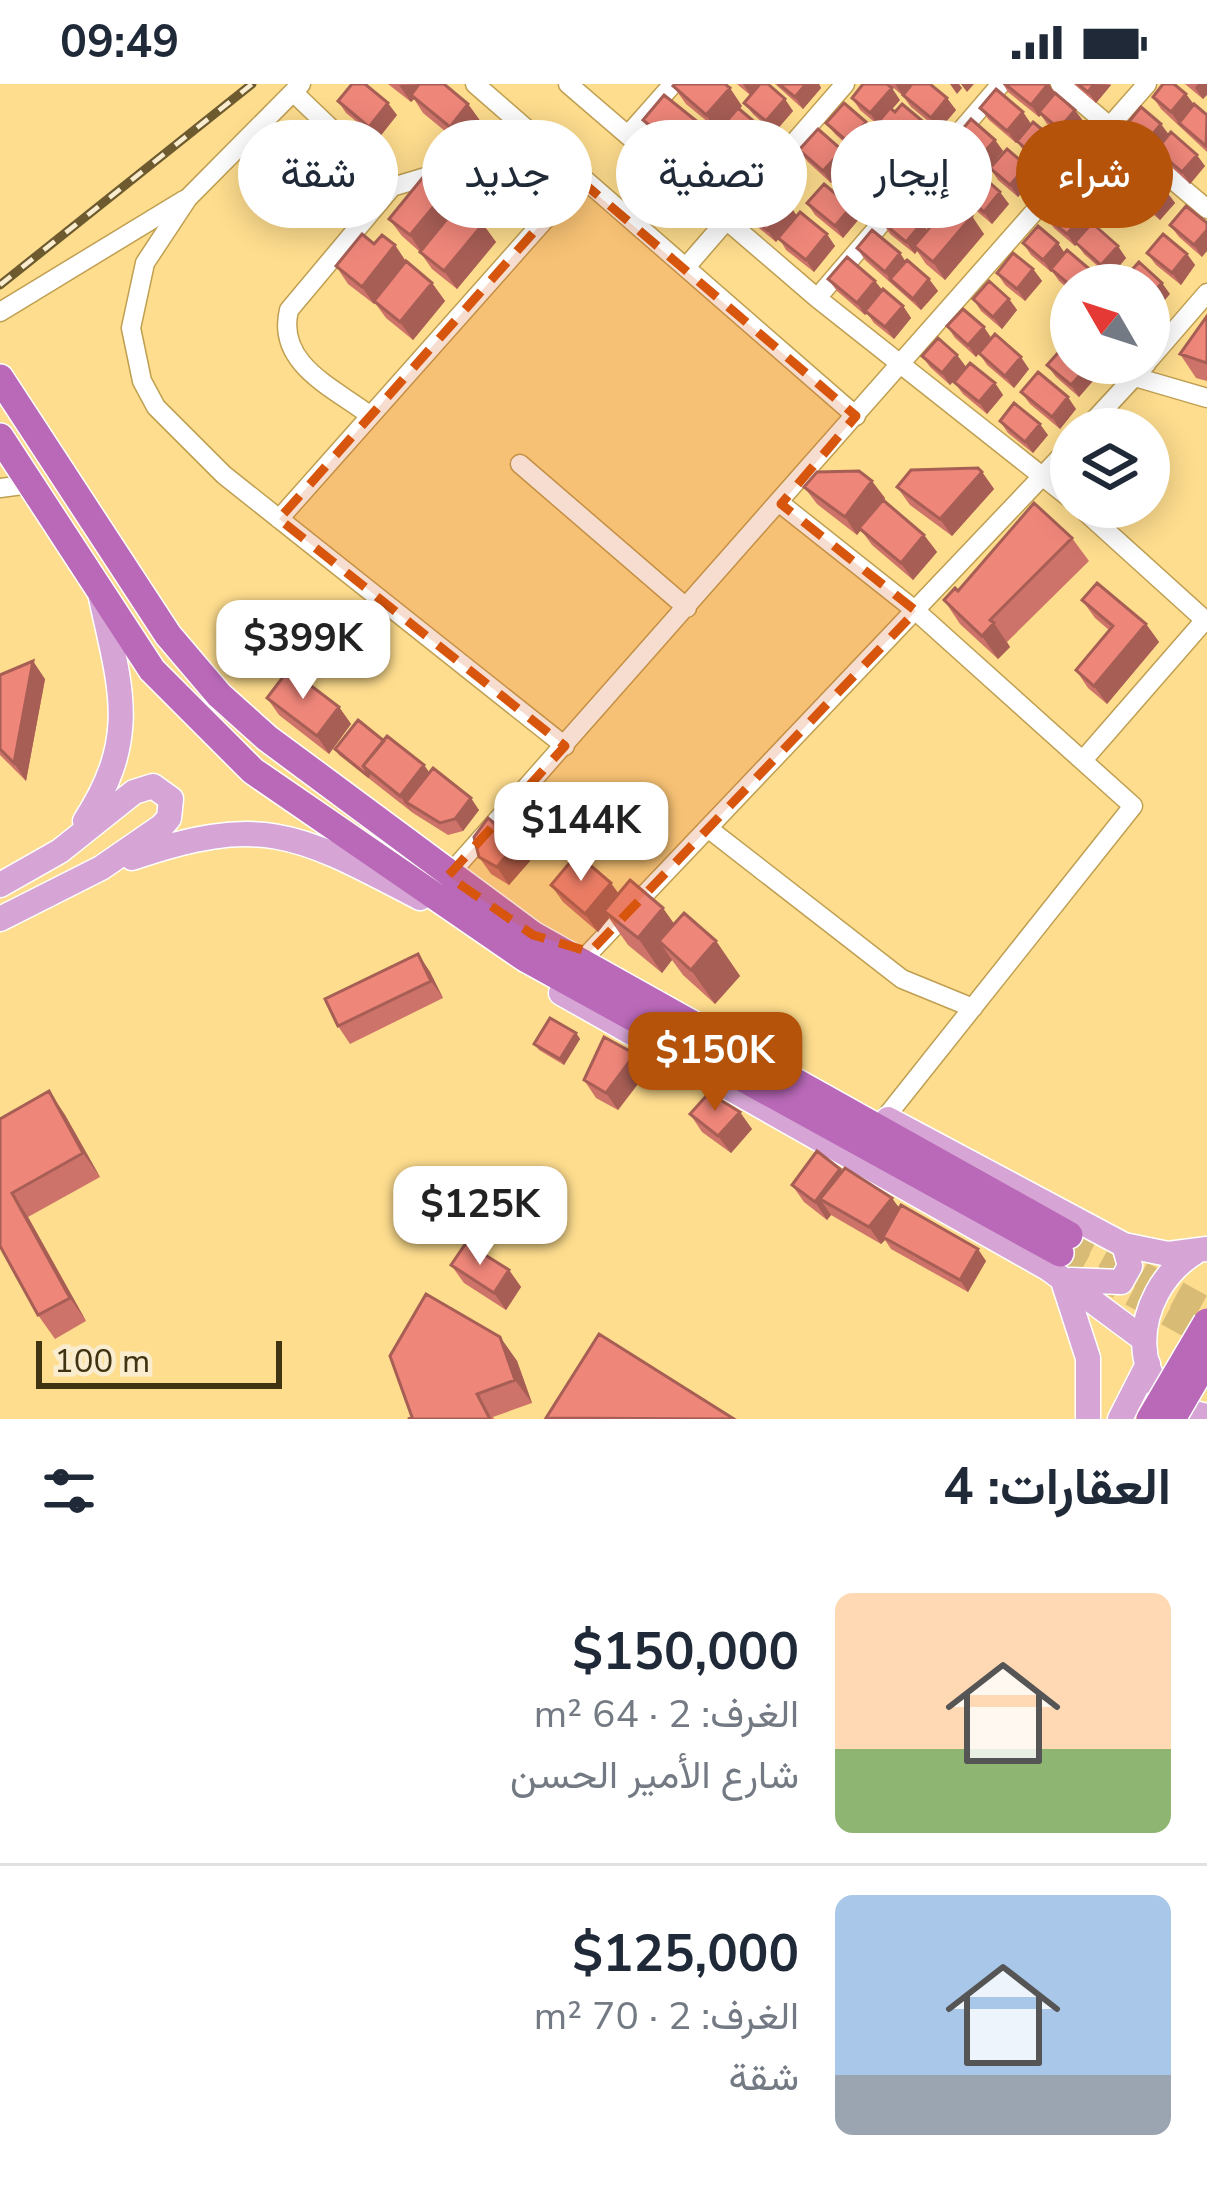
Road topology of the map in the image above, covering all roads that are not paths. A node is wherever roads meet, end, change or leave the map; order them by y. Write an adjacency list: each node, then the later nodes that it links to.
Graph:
1 (568, 84): 14 (street)
2 (673, 84): 11 (street)
3 (845, 84): 15 (street)
4 (1001, 84): 27 (street)
5 (1060, 84): 12 (street)
6 (1147, 84): 13 (street)
7 (484, 87): 10 (street)
8 (297, 88): 9 (street); 18 (street)
9 (328, 120)
10 (517, 120)
11 (641, 120)
12 (1103, 120)
13 (1115, 120)
14 (616, 125)
15 (807, 128)
16 (1173, 180): 19 (street)
17 (592, 190): 25 (street)
18 (188, 198): 28 (street); 46 (street)
19 (1207, 209)
20 (358, 228): 36 (street)
21 (537, 228): 36 (street)
22 (720, 228): 25 (street)
23 (734, 228): 27 (street)
24 (1020, 228): 30 (street)
25 (686, 267): 37 (street)
26 (1207, 293): 29 (street)
27 (817, 298): 30 (street)
28 (0, 312)
29 (1170, 336)
30 (901, 364): 37 (street); 41 (street)
31 (0, 378): 57 (highway)
32 (1170, 380): 34 (street)
33 (1128, 384): 35 (street)
34 (1207, 398)
35 (1106, 408)
36 (368, 414): 46 (street)
37 (856, 416): 45 (street)
38 (0, 437): 43 (highway)
39 (520, 464): 49 (street)
40 (1050, 468): 41 (street)
41 (1044, 474): 42 (street); 50 (street)
42 (1050, 480)
43 (30, 484): 44 (street); 48 (highway)
44 (0, 488)
45 (781, 504): 49 (street); 50 (street)
46 (279, 519): 52 (street)
47 (1103, 528): 51 (street)
48 (101, 598): 55 (main road); 60 (highway)
49 (687, 608): 52 (street)
50 (916, 611): 53 (street); 54 (street)
51 (1206, 621): 53 (street)
52 (565, 746): 57 (street)
53 (1084, 759): 63 (street)
54 (709, 829): 62 (street); 63 (street)
55 (61, 851): 56 (main road); 58 (main road)
56 (101, 868): 59 (main road); 60 (main road)
57 (448, 876): 61 (highway)
58 (0, 885)
59 (0, 919)
60 (477, 927): 61 (highway)
61 (529, 946): 62 (main road); 67 (highway); 67 (main road)
62 (590, 952): 64 (main road)
63 (973, 1008): 64 (street)
64 (885, 1118): 65 (main road)
65 (1124, 1245): 66 (main road); 67 (main road)
66 (1202, 1251): 69 (main road)
67 (1064, 1255): 69 (main road); 73 (main road)
68 (1207, 1322): 75 (highway, bridge)
69 (1142, 1338): 71 (main road)
70 (1207, 1359): 76 (highway, bridge)
71 (1148, 1364): 72 (main road); 74 (main road)
72 (1207, 1416)
73 (1088, 1419)
74 (1120, 1419)
75 (1150, 1419)
76 (1172, 1419)

